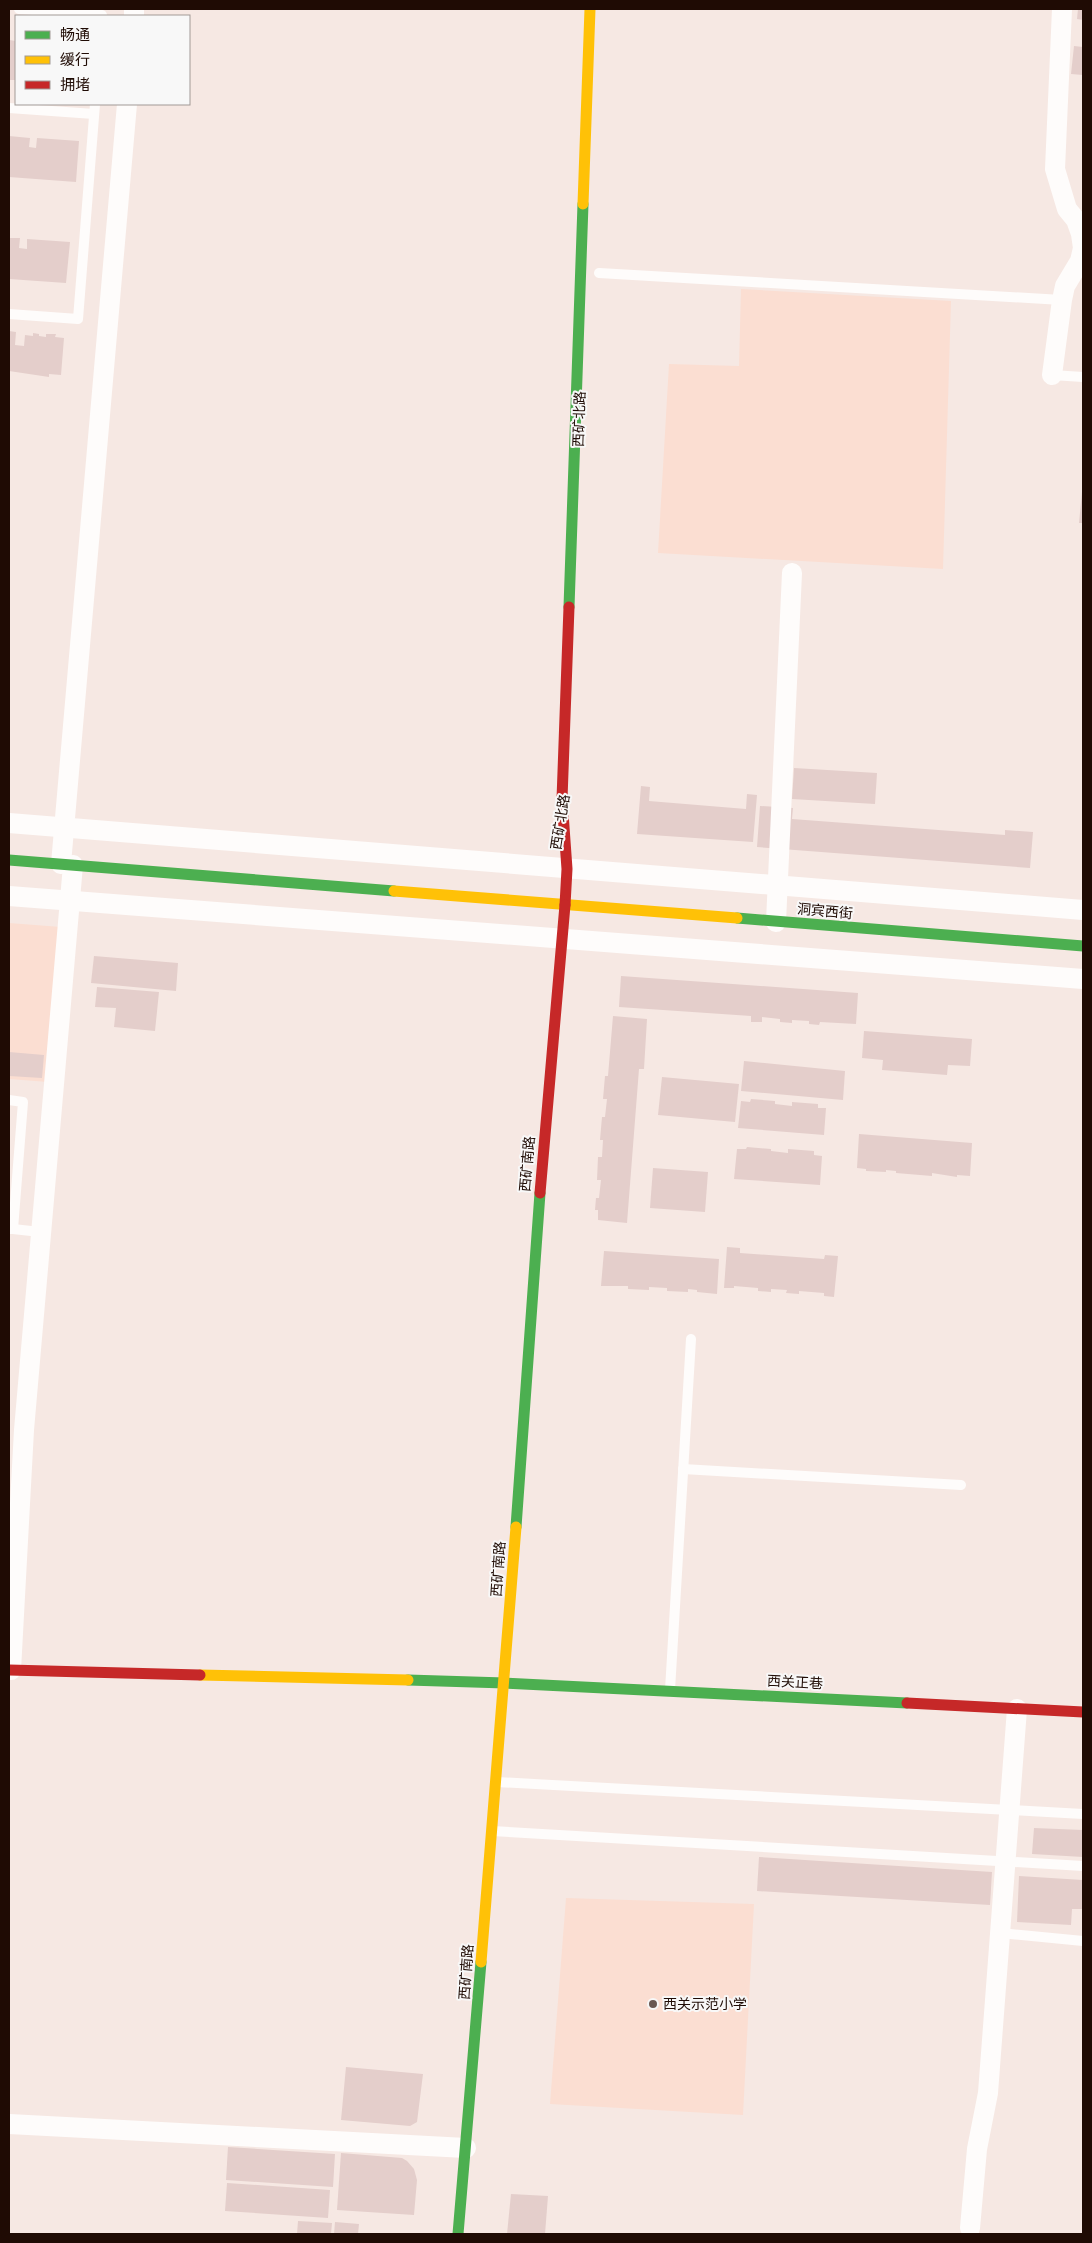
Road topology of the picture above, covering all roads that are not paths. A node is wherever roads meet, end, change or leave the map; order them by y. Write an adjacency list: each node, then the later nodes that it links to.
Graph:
1 (19, 9): 4 (lane)
2 (590, 9): 19 (main road, 西矿北路)
3 (1062, 9): 9 (street)
4 (101, 13)
5 (127, 105): 16 (street)
6 (9, 108): 7 (lane)
7 (95, 109): 10 (lane)
8 (599, 273): 9 (lane)
9 (1062, 300): 11 (street)
10 (9, 314)
11 (1052, 375): 12 (lane)
12 (1083, 377)
13 (792, 573): 20 (street)
14 (9, 823): 16 (street)
15 (575, 825): 19 (main road, 西矿北路)
16 (64, 828): 18 (street); 19 (street)
17 (9, 860): 18 (main road, 洞宾西街)
18 (67, 865): 22 (street); 23 (main road, 洞宾西街)
19 (567, 869): 20 (street); 23 (main road, 西矿南路)
20 (777, 886): 24 (street); 25 (street)
21 (9, 896): 22 (street)
22 (70, 901): 26 (street); 31 (street)
23 (565, 905): 25 (main road, 洞宾西街); 26 (main road, 西矿南路)
24 (1083, 910)
25 (776, 922): 27 (main road, 洞宾西街)
26 (562, 938): 28 (street); 36 (main road, 西矿南路)
27 (1083, 946)
28 (1083, 979)
29 (9, 1100): 30 (lane)
30 (11, 1229): 31 (lane)
31 (40, 1232): 35 (street)
32 (691, 1339): 33 (lane)
33 (683, 1469): 34 (lane); 37 (lane)
34 (961, 1484)
35 (10, 1670): 36 (main road, 西关正巷)
36 (505, 1683): 37 (main road, 西关正巷); 40 (main road, 西矿南路)
37 (670, 1691): 38 (main road, 西关正巷)
38 (1017, 1709): 39 (main road, 西关正巷); 41 (street)
39 (1083, 1712)
40 (496, 1782): 41 (lane); 43 (main road, 西矿南路)
41 (1010, 1810): 42 (lane); 44 (street)
42 (1083, 1814)
43 (492, 1831): 44 (lane); 49 (main road, 西矿南路)
44 (1006, 1862): 45 (lane); 46 (street)
45 (1083, 1866)
46 (1000, 1933): 47 (lane); 50 (street)
47 (1083, 1941)
48 (9, 2124): 49 (street)
49 (466, 2148): 51 (main road, 西矿南路)
50 (970, 2228)
51 (458, 2234)

